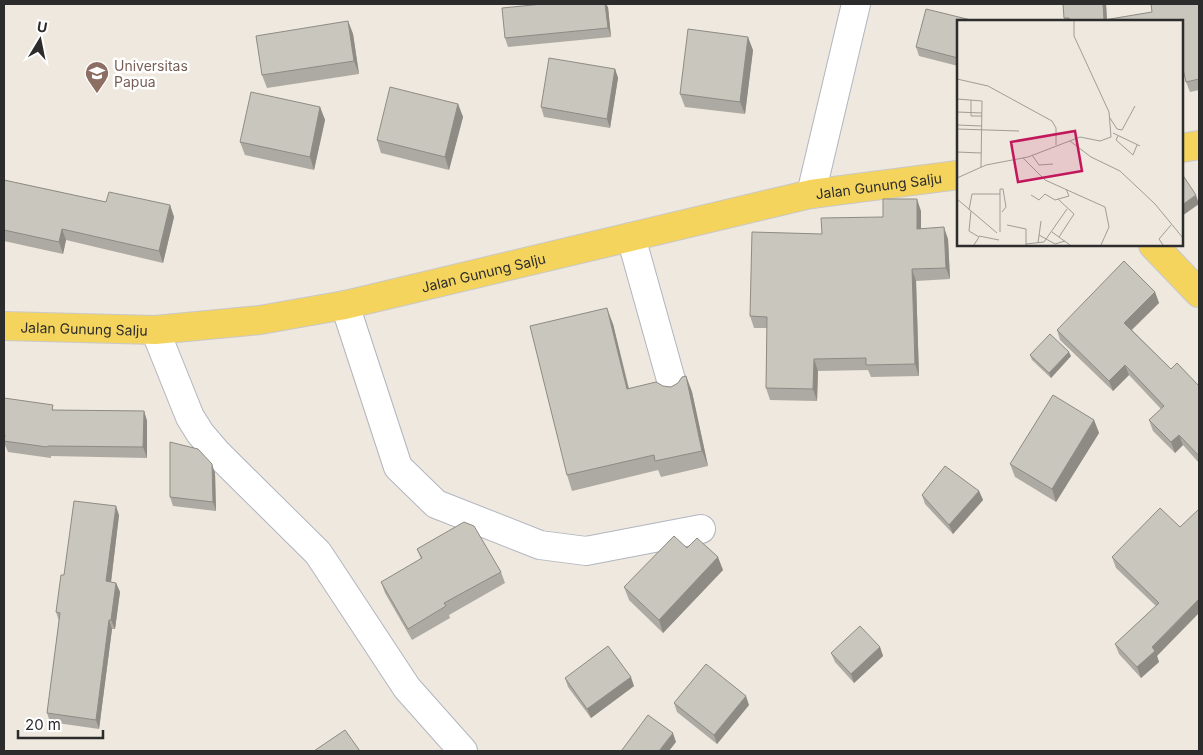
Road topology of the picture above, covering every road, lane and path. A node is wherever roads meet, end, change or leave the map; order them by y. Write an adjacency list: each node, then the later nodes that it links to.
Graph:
1 (856, 4): 5 (street)
2 (1199, 145): 3 (main road)
3 (1183, 148)
4 (957, 175): 5 (main road, Jalan Gunung Salju)
5 (811, 194): 6 (main road, Jalan Gunung Salju)
6 (632, 237): 9 (main road, Jalan Gunung Salju); 12 (street)
7 (1154, 246): 8 (main road)
8 (1199, 293)
9 (345, 305): 11 (main road, Jalan Gunung Salju); 13 (street)
10 (4, 326): 11 (main road, Jalan Gunung Salju)
11 (155, 330): 14 (street)
12 (673, 387)
13 (701, 529)
14 (463, 751)

